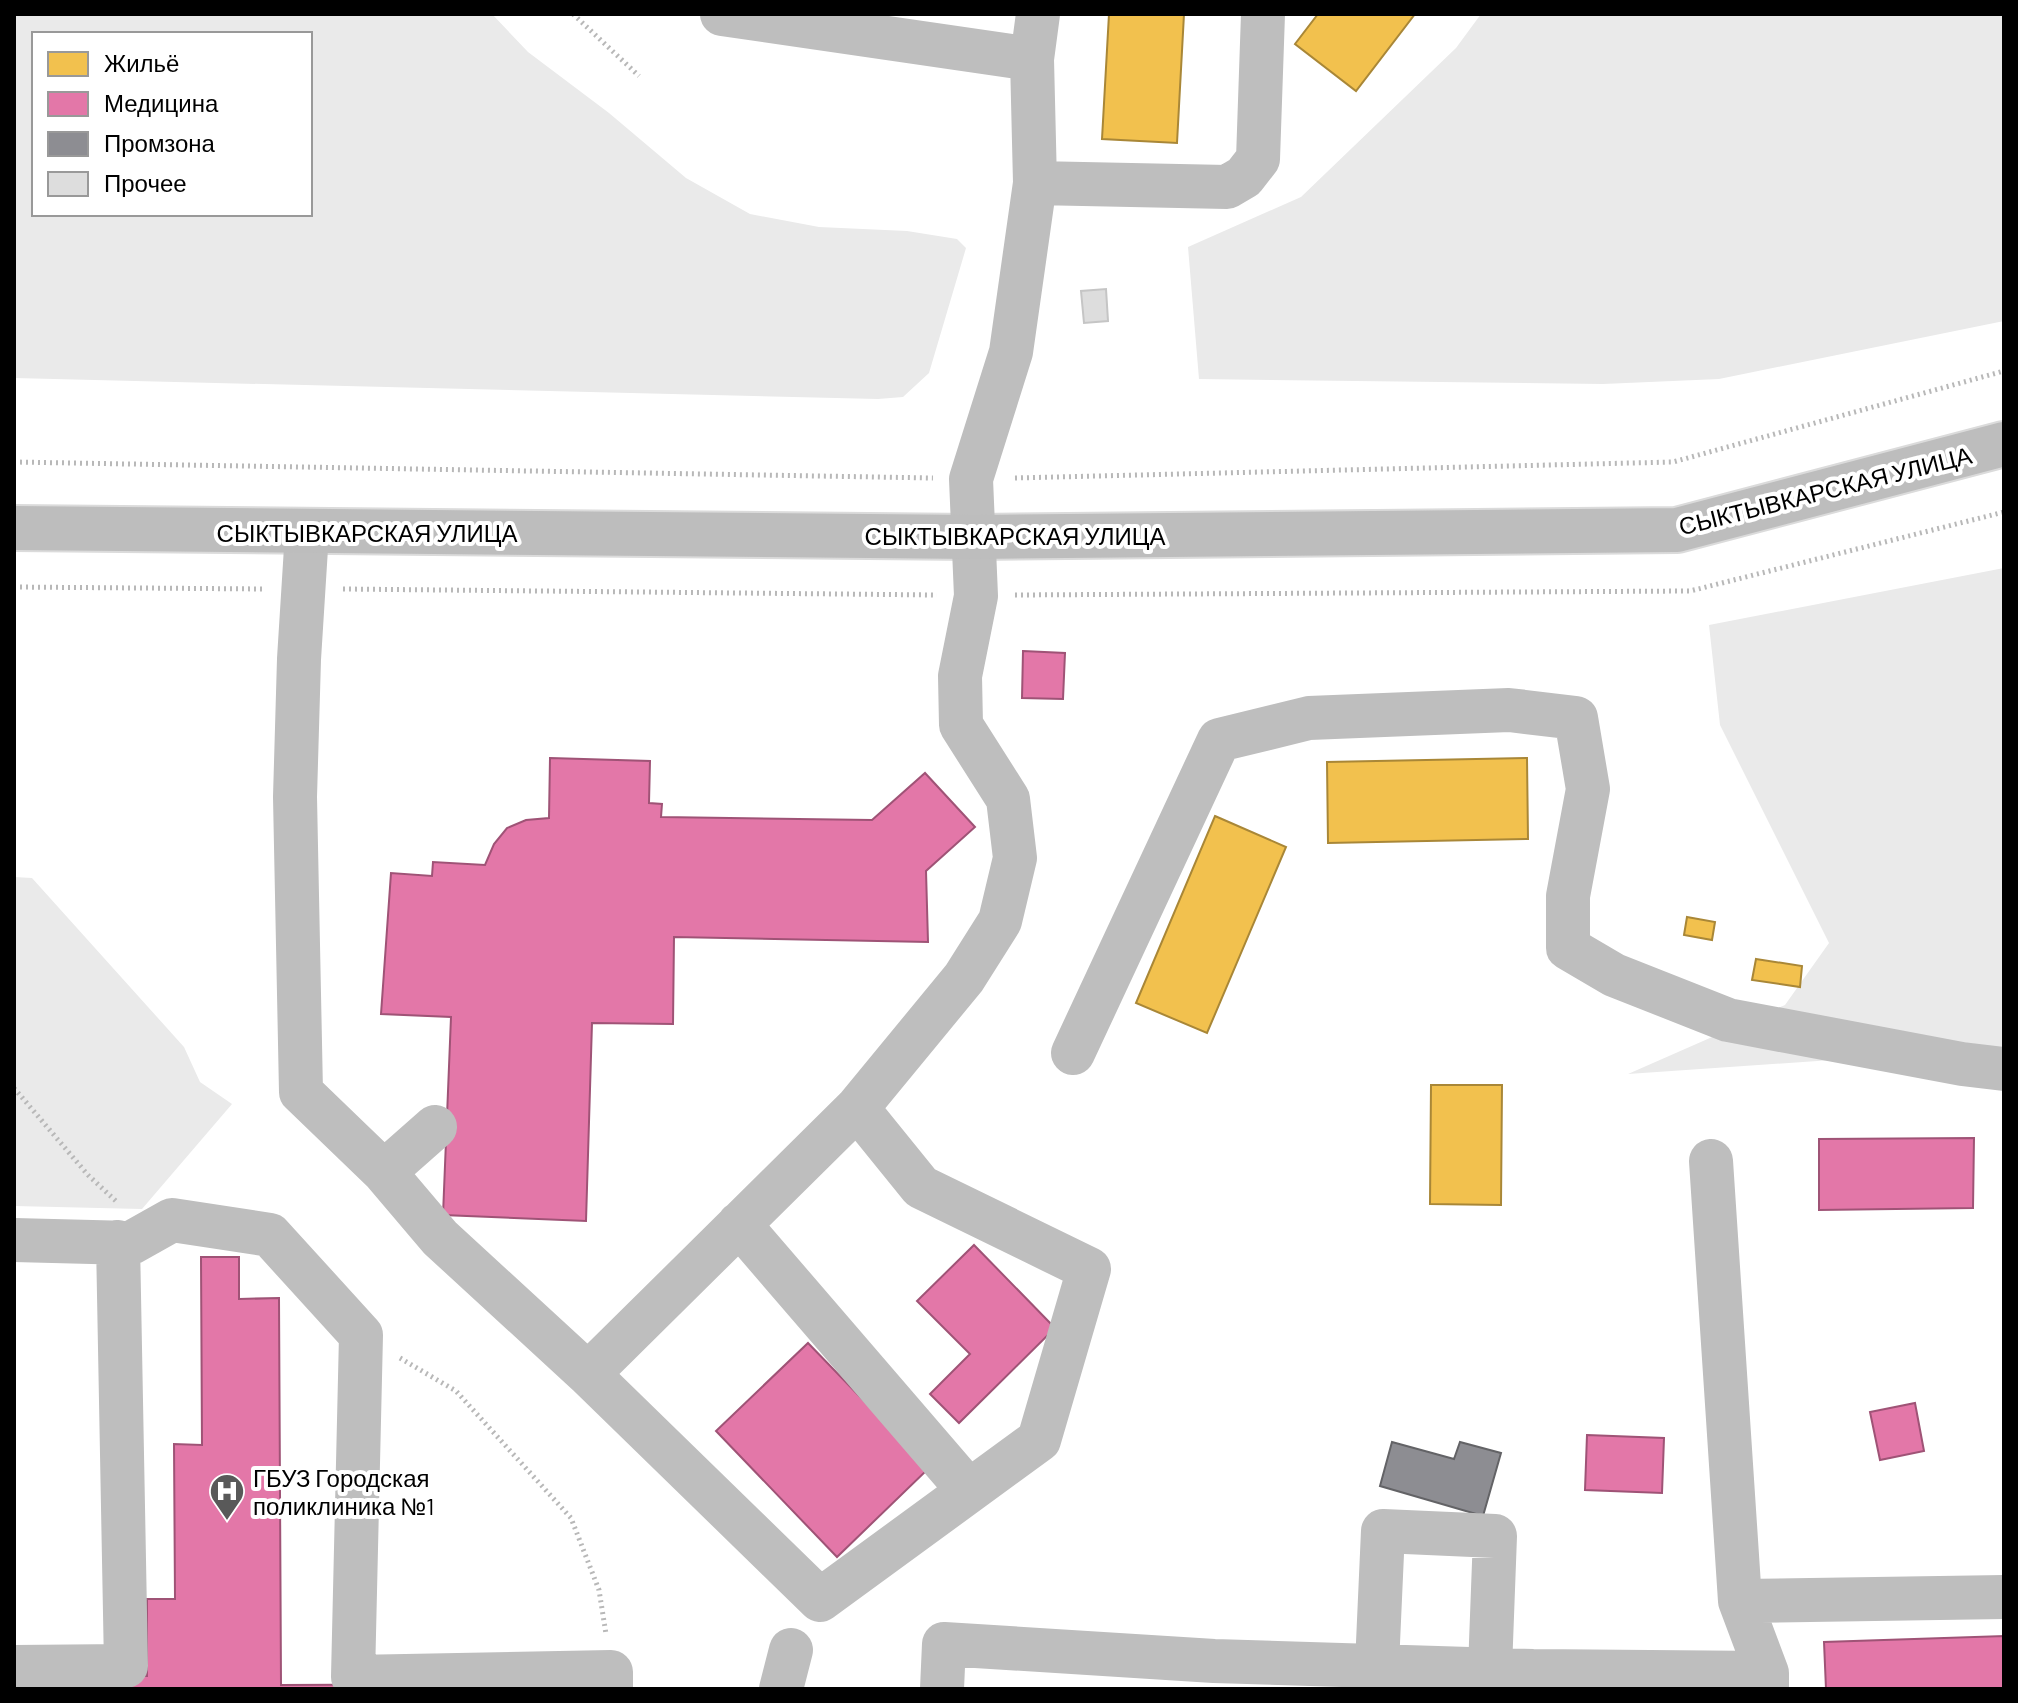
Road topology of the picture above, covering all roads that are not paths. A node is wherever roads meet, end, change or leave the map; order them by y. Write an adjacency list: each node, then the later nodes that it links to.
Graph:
1 (722, 14): 4 (lane)
2 (1038, 14): 4 (lane)
3 (1270, 23): 5 (lane)
4 (1032, 59): 5 (lane)
5 (1035, 183): 9 (lane)
6 (2004, 444): 9 (main road, СЫКТЫВКАРСКАЯ УЛИЦА)
7 (14, 528): 8 (main road, СЫКТЫВКАРСКАЯ УЛИЦА)
8 (307, 532): 9 (main road, СЫКТЫВКАРСКАЯ УЛИЦА); 15 (lane)
9 (975, 537): 12 (lane)
10 (1073, 1053): 11 (lane)
11 (2004, 1069)
12 (857, 1108): 16 (lane); 20 (lane)
13 (435, 1127): 15 (lane)
14 (1711, 1161): 22 (lane)
15 (384, 1172): 19 (lane)
16 (739, 1224): 19 (lane); 20 (lane)
17 (14, 1240): 18 (lane)
18 (125, 1242): 24 (lane); 27 (lane)
19 (588, 1374): 20 (lane)
20 (969, 1491)
21 (2004, 1597): 22 (lane)
22 (1740, 1601): 30 (lane)
23 (1377, 1665): 25 (lane); 25 (lane); 26 (lane)
24 (14, 1667)
25 (1490, 1669): 28 (lane)
26 (1214, 1675): 31 (lane)
27 (611, 1680)
28 (1533, 1680): 29 (lane)
29 (1621, 1681): 30 (lane)
30 (1767, 1681)
31 (942, 1689)

